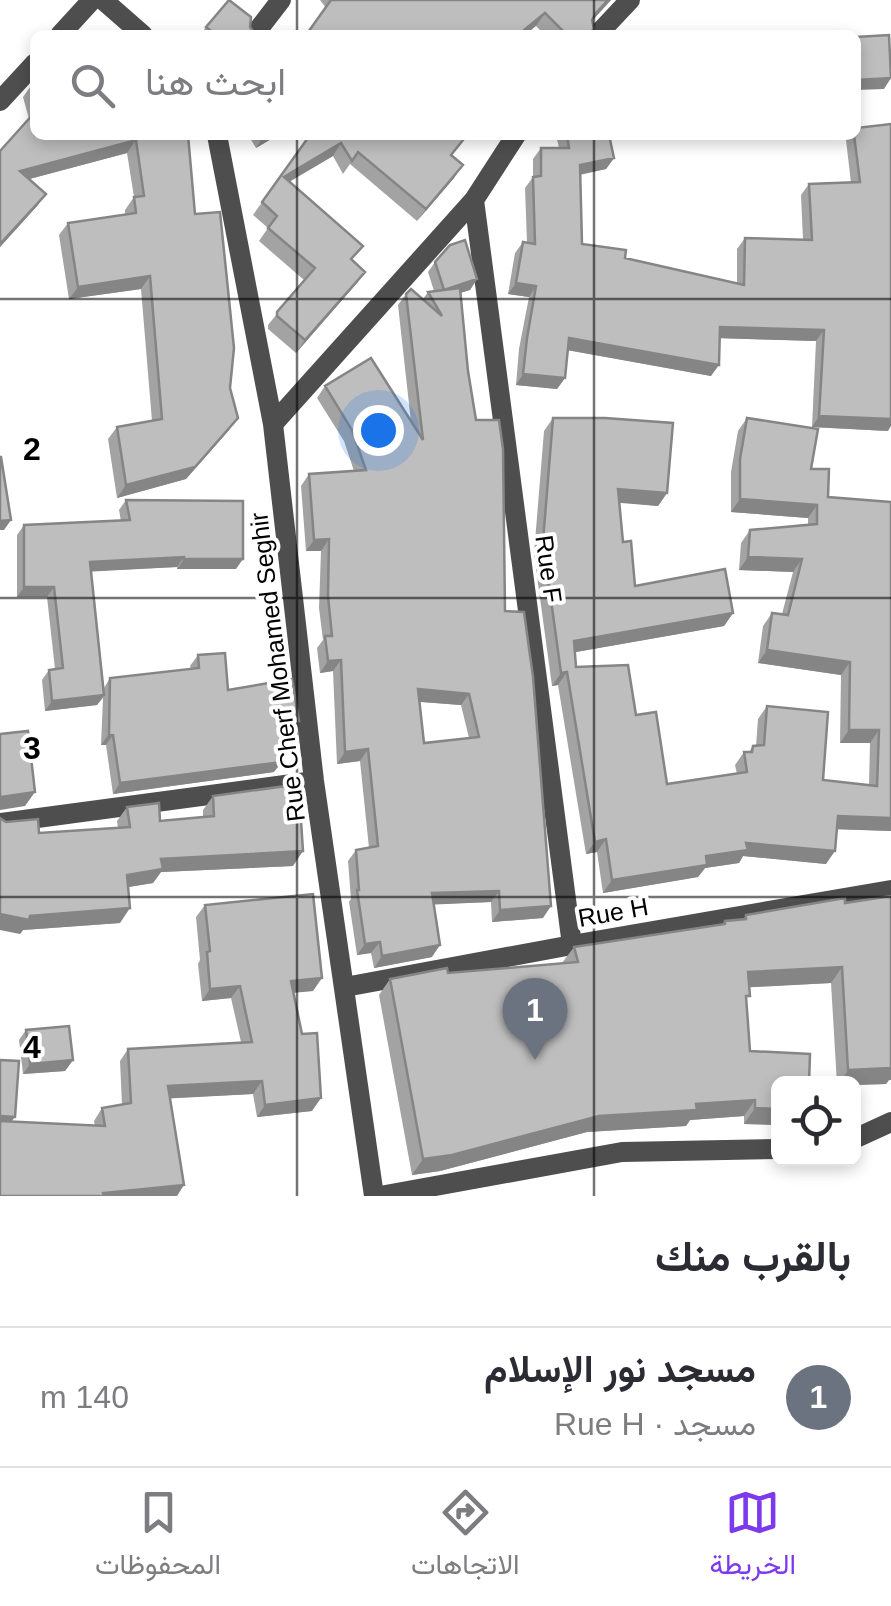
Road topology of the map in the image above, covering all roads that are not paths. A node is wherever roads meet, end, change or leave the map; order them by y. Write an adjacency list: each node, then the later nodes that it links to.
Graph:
1 (92, 0): 5 (street)
2 (103, 0): 6 (street)
3 (280, 0): 7 (street)
4 (630, 0): 8 (street)
5 (65, 30)
6 (137, 30)
7 (258, 30)
8 (602, 30)
9 (30, 68): 10 (street)
10 (0, 101)
11 (218, 140): 14 (street, Rue Cherf Mohamed Seghir)
12 (513, 140): 13 (street)
13 (474, 200): 14 (street); 18 (street, Rue F)
14 (273, 424): 15 (street, Rue Cherf Mohamed Seghir)
15 (314, 781): 16 (street); 19 (street, Rue Cherf Mohamed Seghir)
16 (0, 823)
17 (891, 890): 18 (street, Rue H)
18 (572, 944): 19 (street, Rue H)
19 (344, 987): 23 (street, Rue Cherf Mohamed Seghir)
20 (891, 1122): 21 (street)
21 (861, 1136)
22 (771, 1149): 23 (street)
23 (377, 1196)

